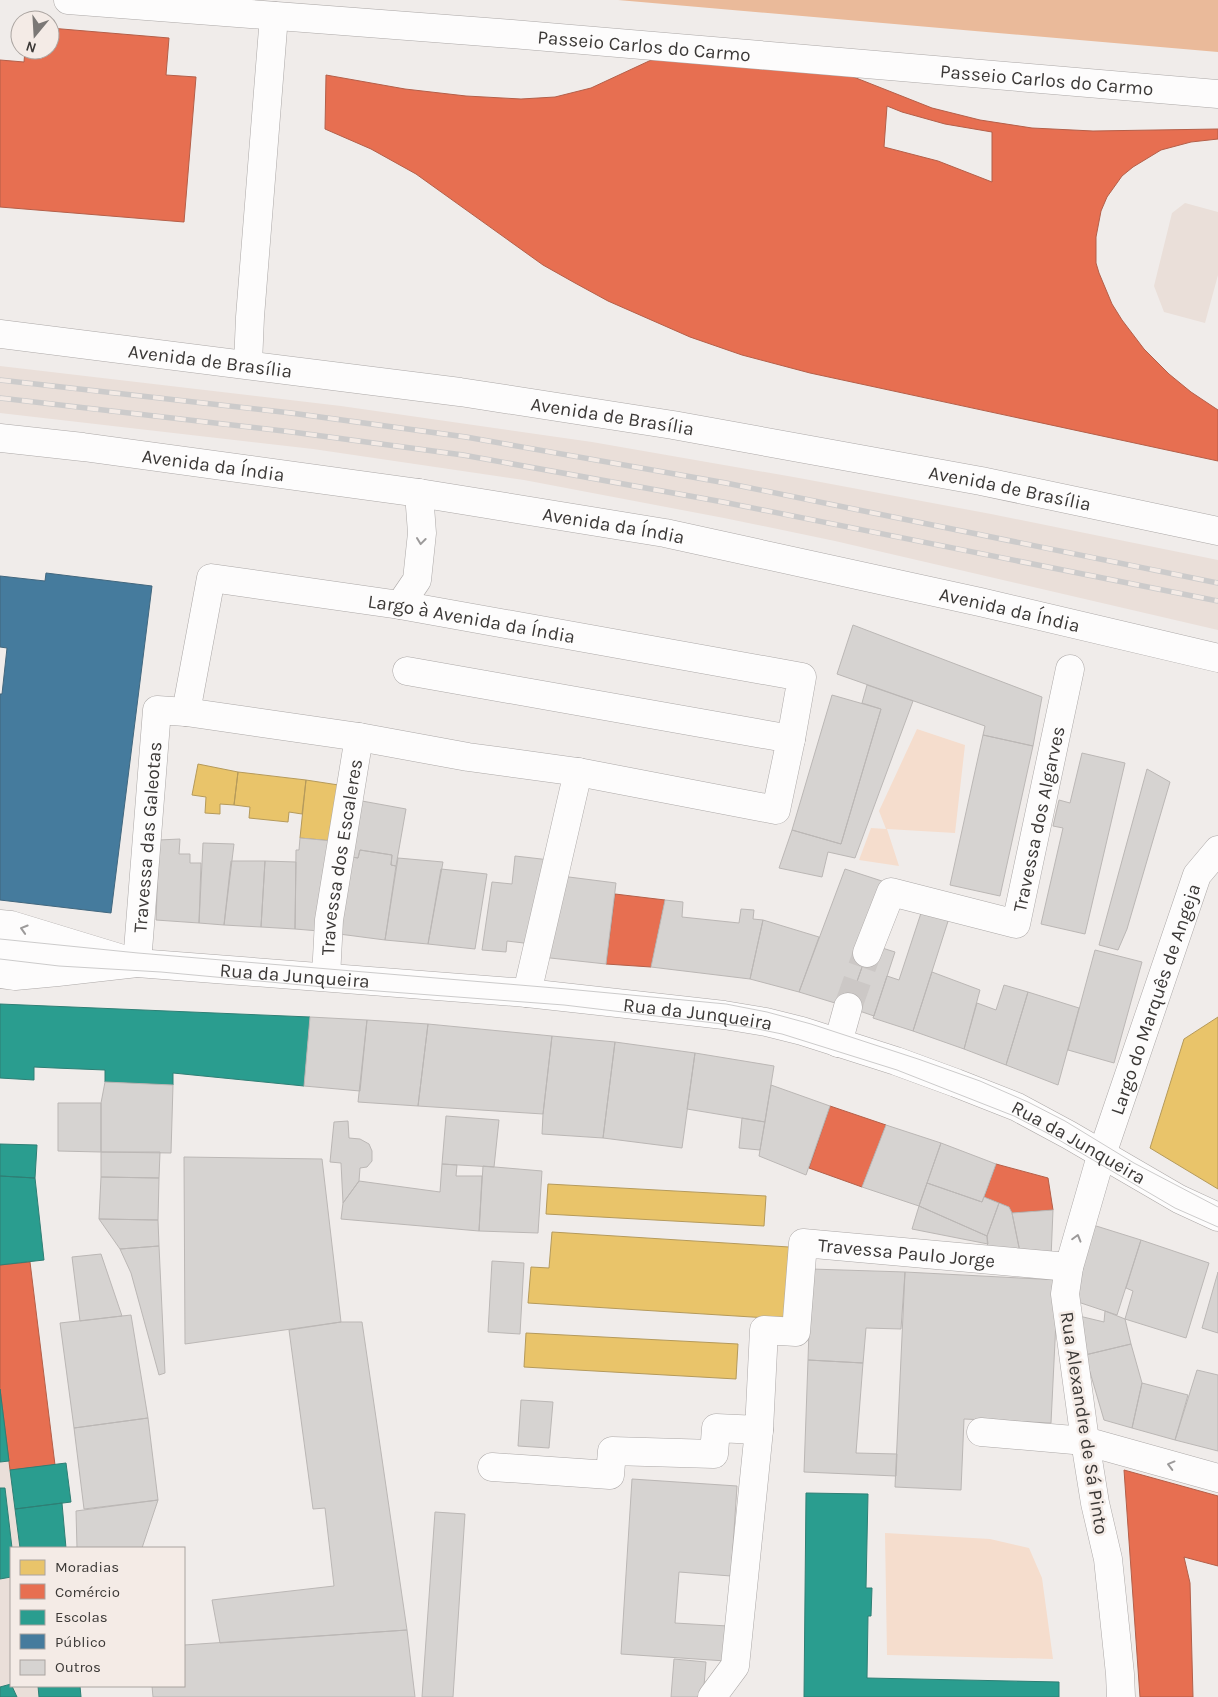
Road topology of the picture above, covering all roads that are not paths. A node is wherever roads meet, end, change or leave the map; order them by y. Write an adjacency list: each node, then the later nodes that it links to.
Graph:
1 (68, 0): 2 (street, Passeio Carlos do Carmo)
2 (274, 16): 3 (street, Passeio Carlos do Carmo); 5 (street)
3 (1218, 94)
4 (0, 334): 5 (street, Avenida de Brasília)
5 (248, 364): 8 (street, Avenida de Brasília)
6 (0, 438): 7 (street, Avenida da Índia)
7 (419, 493): 9 (street, one-way to 9); 10 (street, Avenida da Índia)
8 (1218, 532)
9 (400, 605): 14 (street, Largo à Avenida da Índia); 16 (street, Largo à Avenida da Índia)
10 (1218, 658)
11 (1070, 669): 21 (street, Travessa dos Algarves)
12 (407, 671): 16 (street)
13 (157, 710): 14 (street, Largo à Avenida da Índia); 22 (street, Travessa das Galeotas)
14 (186, 712): 15 (street, Largo à Avenida da Índia)
15 (359, 737): 17 (street, Largo à Avenida da Índia); 24 (street, Travessa dos Escaleres)
16 (791, 740): 17 (street, Largo à Avenida da Índia)
17 (578, 772): 25 (street)
18 (1218, 850): 28 (street, Largo do Marquês de Angeja)
19 (0, 924): 22 (street, Rua da Junqueira, one-way to 19)
20 (0, 949): 22 (street)
21 (867, 953)
22 (137, 964): 23 (street, Rua da Junqueira); 24 (street, Rua da Junqueira)
23 (0, 974)
24 (326, 977): 25 (street, Rua da Junqueira)
25 (527, 993): 27 (street, Rua da Junqueira)
26 (848, 1007): 27 (street)
27 (838, 1042): 28 (street, Rua da Junqueira)
28 (1102, 1154): 29 (street, Rua da Junqueira); 30 (street, Rua Alexandre de Sá Pinto, one-way to 28)
29 (1218, 1217)
30 (1069, 1267): 31 (street, Travessa Paulo Jorge); 33 (street, Rua Alexandre de Sá Pinto)
31 (759, 1430): 34 (street); 36 (street)
32 (981, 1432): 33 (street)
33 (1085, 1442): 35 (street, one-way to 33); 37 (street, Rua Alexandre de Sá Pinto)
34 (492, 1467)
35 (1218, 1478)
36 (712, 1697)
37 (1121, 1697)

